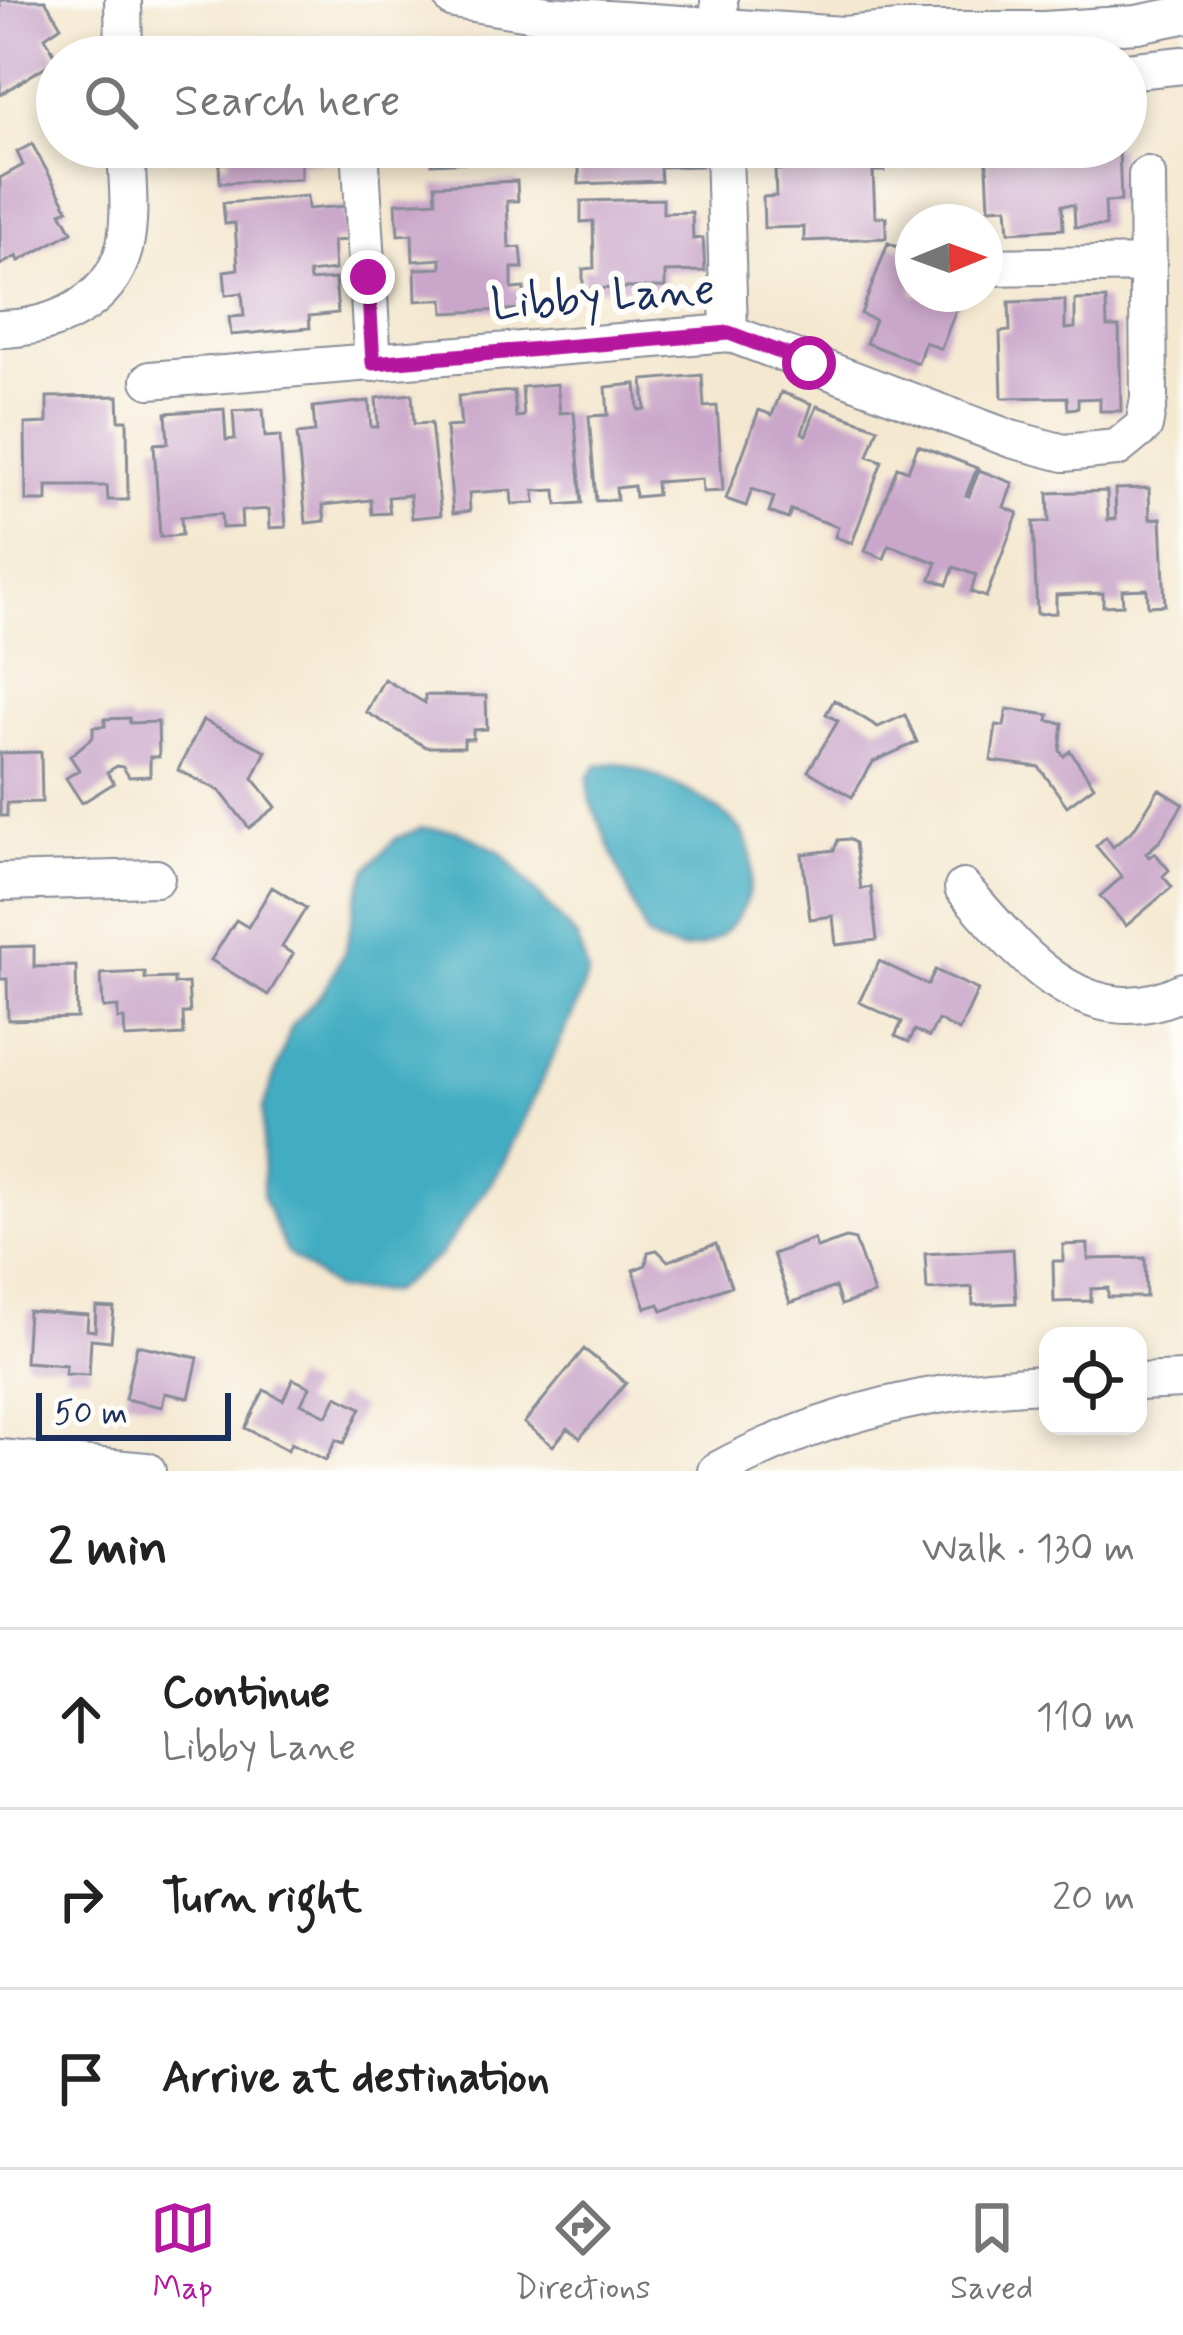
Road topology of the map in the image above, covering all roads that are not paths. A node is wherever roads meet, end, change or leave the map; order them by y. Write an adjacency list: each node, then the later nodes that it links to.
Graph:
1 (123, 0): 6 (street)
2 (454, 0): 4 (street)
3 (1183, 15): 5 (street)
4 (720, 28): 5 (street)
5 (844, 35): 7 (street)
6 (124, 36)
7 (847, 36)
8 (1183, 64): 9 (street)
9 (1147, 68)
10 (127, 168): 16 (street)
11 (361, 168): 18 (street)
12 (725, 168): 17 (street)
13 (1148, 175): 14 (street, Libby Lane)
14 (1148, 264): 15 (street); 17 (street, Libby Lane)
15 (1003, 267)
16 (0, 329)
17 (729, 333): 18 (street, Libby Lane)
18 (373, 363): 19 (street, Libby Lane)
19 (150, 380)
20 (156, 878): 21 (street)
21 (0, 882)
22 (963, 888): 23 (street)
23 (1183, 991)
24 (1183, 1381): 25 (street)
25 (1147, 1382)
26 (1039, 1385): 29 (street)
27 (0, 1458): 28 (street)
28 (147, 1471)
29 (716, 1471)

